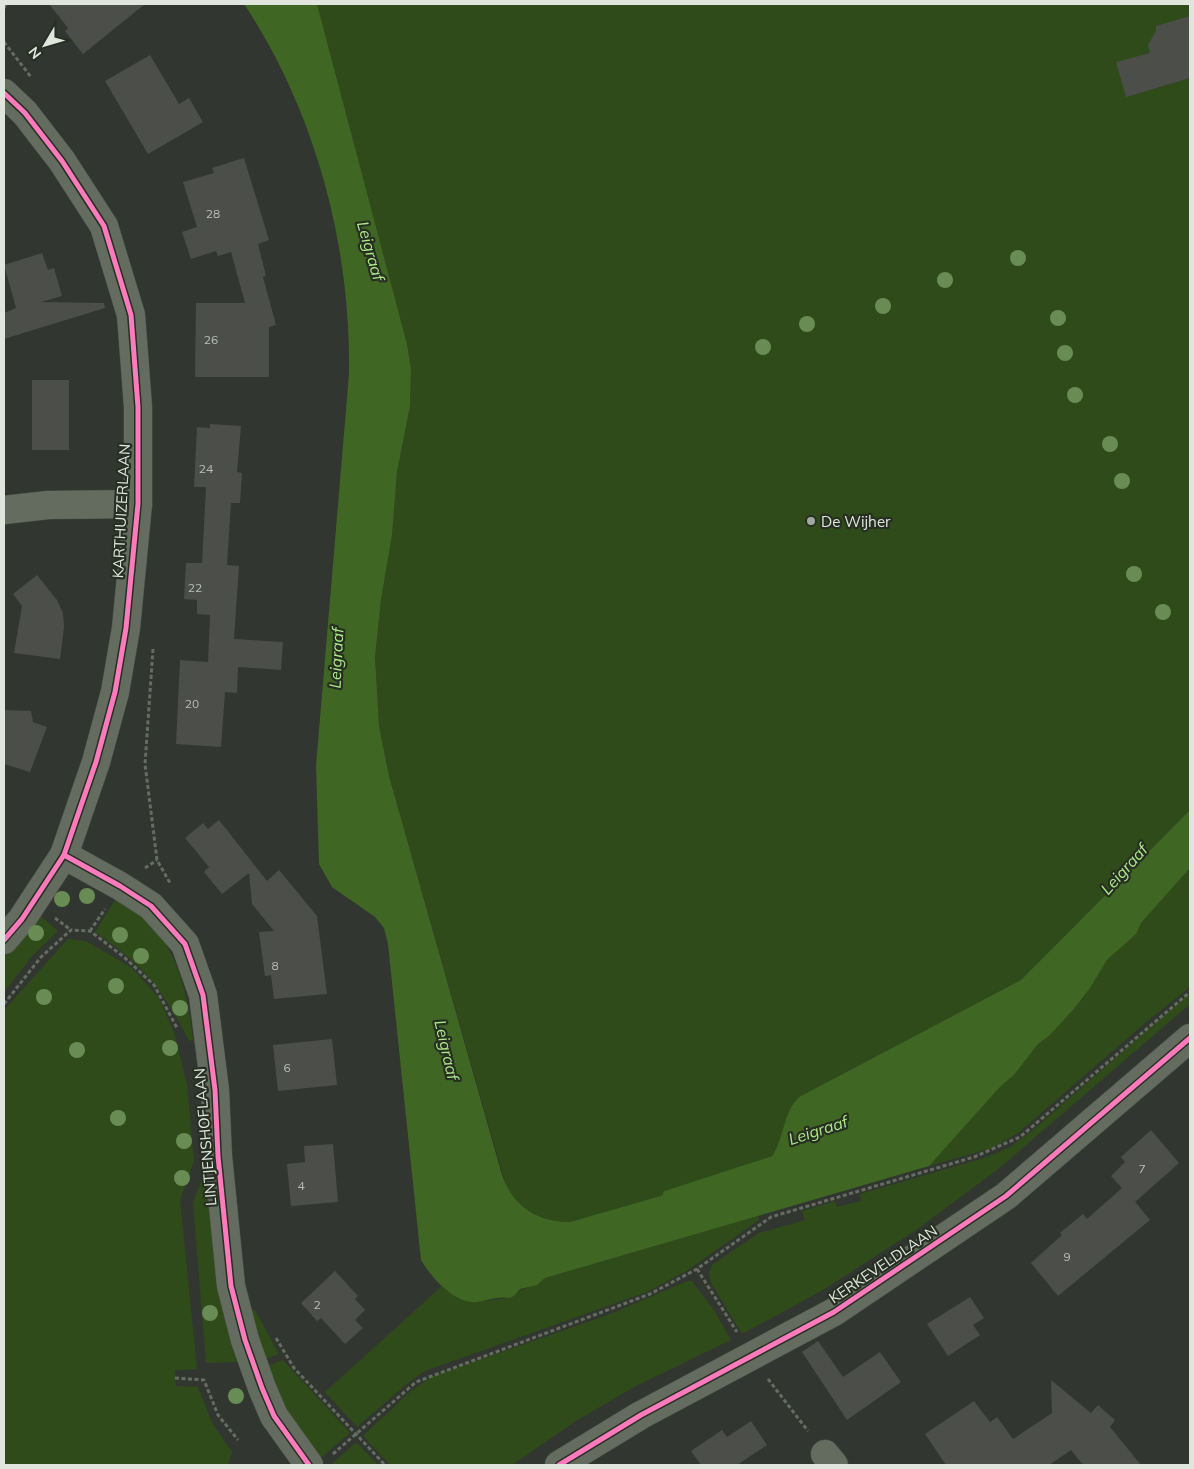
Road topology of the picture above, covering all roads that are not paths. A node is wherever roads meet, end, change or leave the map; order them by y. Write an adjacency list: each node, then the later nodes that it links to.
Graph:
1 (4, 93): 2 (street, KARTHUIZERLAAN)
2 (138, 504): 3 (street); 4 (street, KARTHUIZERLAAN)
3 (4, 510)
4 (64, 854): 5 (street, KARTHUIZERLAAN); 7 (street, LINTJENSHOFLAAN)
5 (4, 940)
6 (1190, 1038): 8 (street, KERKEVELDLAAN)
7 (318, 1462)
8 (559, 1465)

